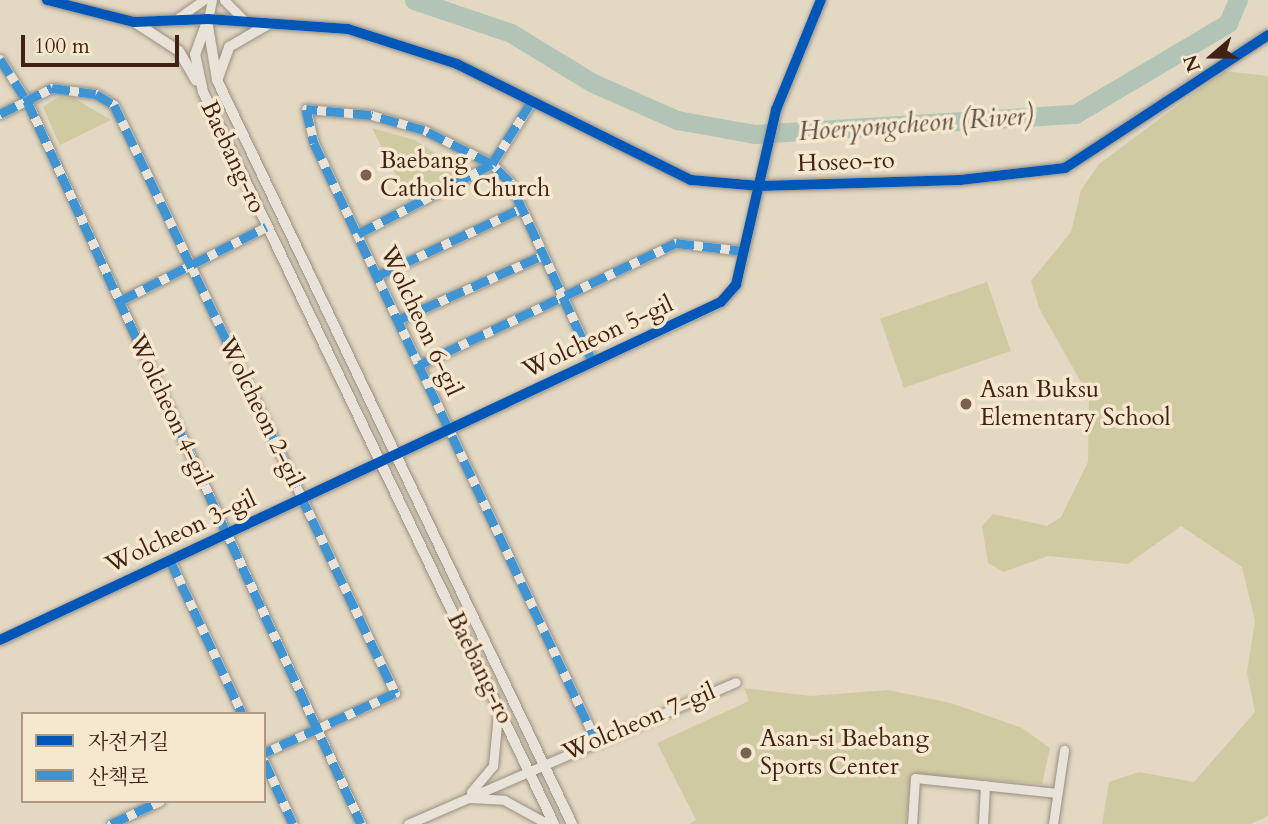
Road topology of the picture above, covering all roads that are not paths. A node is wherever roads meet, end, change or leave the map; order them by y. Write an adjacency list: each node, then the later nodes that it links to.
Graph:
1 (47, 0): 8 (street)
2 (204, 0): 7 (street)
3 (212, 0): 6 (street)
4 (821, 0): 19 (street, Wolcheon 5-gil)
5 (226, 3): 9 (street)
6 (208, 19): 7 (street, Hoseo-ro); 9 (street, Hoseo-ro); 13 (street, Baebang-ro); 14 (street, Baebang-ro)
7 (173, 21): 8 (street, Hoseo-ro)
8 (134, 22): 14 (street)
9 (246, 22): 10 (street, Hoseo-ro)
10 (272, 23): 13 (street); 16 (street, Hoseo-ro)
11 (1268, 35): 19 (street, Hoseo-ro)
12 (0, 59): 15 (street, Wolcheon 4-gil)
13 (217, 80): 33 (street, Baebang-ro)
14 (204, 95): 21 (street, Baebang-ro)
15 (27, 101): 17 (street); 25 (street, Wolcheon 2-gil); 28 (street, Wolcheon 4-gil)
16 (532, 102): 18 (street); 19 (street, Hoseo-ro)
17 (0, 114)
18 (492, 164): 20 (street); 22 (street); 22 (street, Wolcheon 6-gil)
19 (760, 186): 23 (street, Wolcheon 5-gil)
20 (522, 208): 24 (street); 26 (street)
21 (266, 227): 25 (street); 34 (street, Baebang-ro)
22 (358, 234): 26 (street, Wolcheon 6-gil)
23 (744, 251): 27 (street); 30 (street, Wolcheon 5-gil)
24 (543, 255): 27 (street); 29 (street)
25 (191, 265): 28 (street); 35 (street, Wolcheon 2-gil)
26 (377, 276): 29 (street, Wolcheon 6-gil)
27 (564, 298): 30 (street); 31 (street)
28 (120, 301): 36 (street, Wolcheon 4-gil)
29 (398, 320): 31 (street, Wolcheon 6-gil)
30 (593, 362): 32 (street, Wolcheon 5-gil)
31 (419, 365): 32 (street, Wolcheon 6-gil)
32 (449, 429): 33 (street, Wolcheon 5-gil); 43 (street, Wolcheon 6-gil)
33 (394, 455): 34 (street, Wolcheon 5-gil); 46 (street, Baebang-ro)
34 (380, 462): 35 (street, Wolcheon 3-gil); 40 (street, Baebang-ro)
35 (303, 498): 36 (street, Wolcheon 3-gil); 42 (street, Wolcheon 2-gil)
36 (227, 534): 37 (street, Wolcheon 3-gil); 42 (street, Wolcheon 4-gil)
37 (170, 560): 38 (street, Wolcheon 3-gil); 41 (street)
38 (0, 640)
39 (736, 682): 43 (street, Wolcheon 7-gil)
40 (494, 698): 48 (street, Baebang-ro); 51 (street)
41 (241, 712)
42 (317, 729): 45 (street, Wolcheon 2-gil); 55 (street, Wolcheon 4-gil)
43 (595, 739): 46 (street, Wolcheon 7-gil)
44 (1064, 750): 50 (street)
45 (266, 752)
46 (542, 762): 48 (street, Wolcheon 7-gil); 59 (street, Baebang-ro)
47 (266, 765): 54 (street)
48 (528, 769): 51 (street, Wolcheon 7-gil); 58 (street, Baebang-ro)
49 (985, 785): 50 (street); 60 (street); 61 (street)
50 (1057, 793): 62 (street)
51 (461, 799): 56 (street, Wolcheon 7-gil); 57 (street)
52 (156, 803): 53 (street)
53 (111, 824)
54 (293, 824)
55 (361, 824)
56 (408, 824)
57 (548, 824)
58 (554, 824)
59 (572, 824)
60 (912, 824)
61 (983, 824)
62 (1053, 824)

